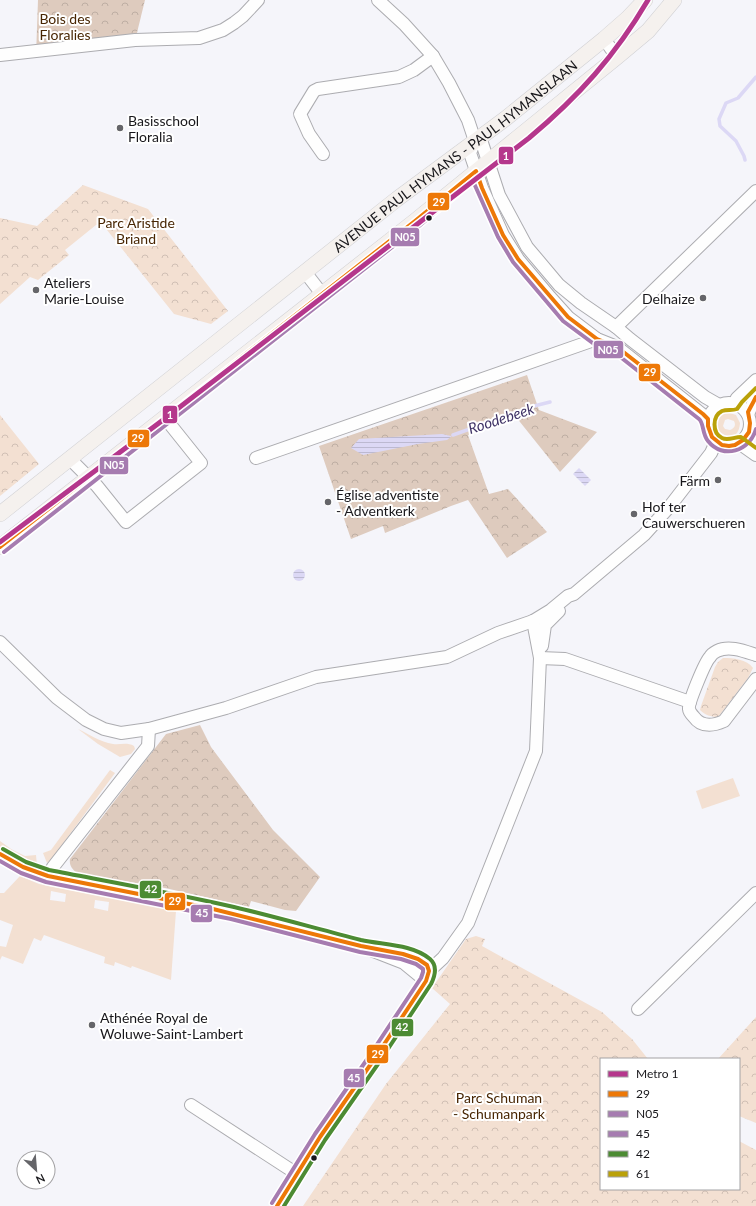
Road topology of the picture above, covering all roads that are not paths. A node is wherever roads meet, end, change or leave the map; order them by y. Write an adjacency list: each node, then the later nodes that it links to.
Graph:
1 (258, 0): 6 (street)
2 (378, 0): 7 (street)
3 (644, 0): 5 (main road, AVENUE PAUL HYMANS - PAUL HYMANSLAAN)
4 (674, 0): 8 (main road, AVENUE PAUL HYMANS - PAUL HYMANSLAAN)
5 (604, 39): 8 (street); 9 (main road, AVENUE PAUL HYMANS - PAUL HYMANSLAAN)
6 (0, 55)
7 (433, 56): 9 (street); 10 (street)
8 (617, 57): 11 (main road, AVENUE PAUL HYMANS - PAUL HYMANSLAAN)
9 (475, 141): 11 (street); 12 (street); 14 (main road, AVENUE PAUL HYMANS - PAUL HYMANSLAAN)
10 (323, 154)
11 (488, 161): 12 (main road, AVENUE PAUL HYMANS - PAUL HYMANSLAAN); 16 (street)
12 (476, 171): 15 (main road, AVENUE PAUL HYMANS - PAUL HYMANSLAAN); 17 (street)
13 (756, 191): 18 (street)
14 (305, 272): 15 (street); 32 (main road, AVENUE PAUL HYMANS - PAUL HYMANSLAAN)
15 (322, 294): 25 (main road, AVENUE PAUL HYMANS - PAUL HYMANSLAAN)
16 (581, 303): 17 (street); 18 (street)
17 (568, 317): 19 (street)
18 (616, 326): 23 (street)
19 (598, 338): 26 (street); 31 (street)
20 (756, 380): 22 (street)
21 (756, 397): 24 (street)
22 (734, 404): 23 (street); 24 (street)
23 (719, 405): 26 (street)
24 (748, 414): 27 (street)
25 (165, 418): 33 (main road, AVENUE PAUL HYMANS - PAUL HYMANSLAAN); 33 (street)
26 (708, 418): 28 (street)
27 (753, 434): 29 (street)
28 (716, 442): 29 (street); 36 (street)
29 (739, 444): 30 (street)
30 (756, 455)
31 (256, 458)
32 (70, 459): 33 (street); 34 (main road, AVENUE PAUL HYMANS - PAUL HYMANSLAAN)
33 (88, 478): 35 (main road, AVENUE PAUL HYMANS - PAUL HYMANSLAAN)
34 (0, 514)
35 (1, 543)
36 (574, 594): 37 (street); 40 (street)
37 (533, 621): 40 (street); 43 (street)
38 (0, 642): 43 (street)
39 (756, 655): 42 (street)
40 (540, 658): 42 (street); 47 (street)
41 (756, 679): 42 (street)
42 (690, 702)
43 (149, 729): 45 (street)
44 (0, 854): 45 (street)
45 (48, 876): 47 (street)
46 (756, 893): 48 (street)
47 (428, 975): 50 (street)
48 (638, 1009)
49 (191, 1104): 50 (street)
50 (297, 1174): 51 (street)
51 (277, 1206)

